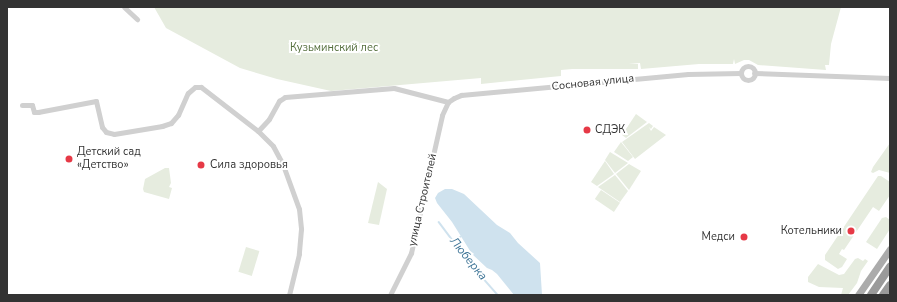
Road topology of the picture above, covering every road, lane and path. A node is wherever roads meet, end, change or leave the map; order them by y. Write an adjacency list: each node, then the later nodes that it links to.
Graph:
1 (124, 7): 2 (street)
2 (137, 19)
3 (741, 73): 4 (street, Сосновая улица); 4 (street, Сосновая улица); 6 (street, Сосновая улица)
4 (754, 73): 5 (street, Сосновая улица)
5 (890, 78)
6 (448, 102): 8 (street); 13 (street, улица Строителей)
7 (22, 105): 8 (street)
8 (258, 131): 12 (street)
9 (890, 249): 14 (main road)
10 (890, 267): 15 (highway)
11 (890, 285): 16 (highway)
12 (289, 295)
13 (390, 295)
14 (858, 295)
15 (870, 295)
16 (883, 295)

